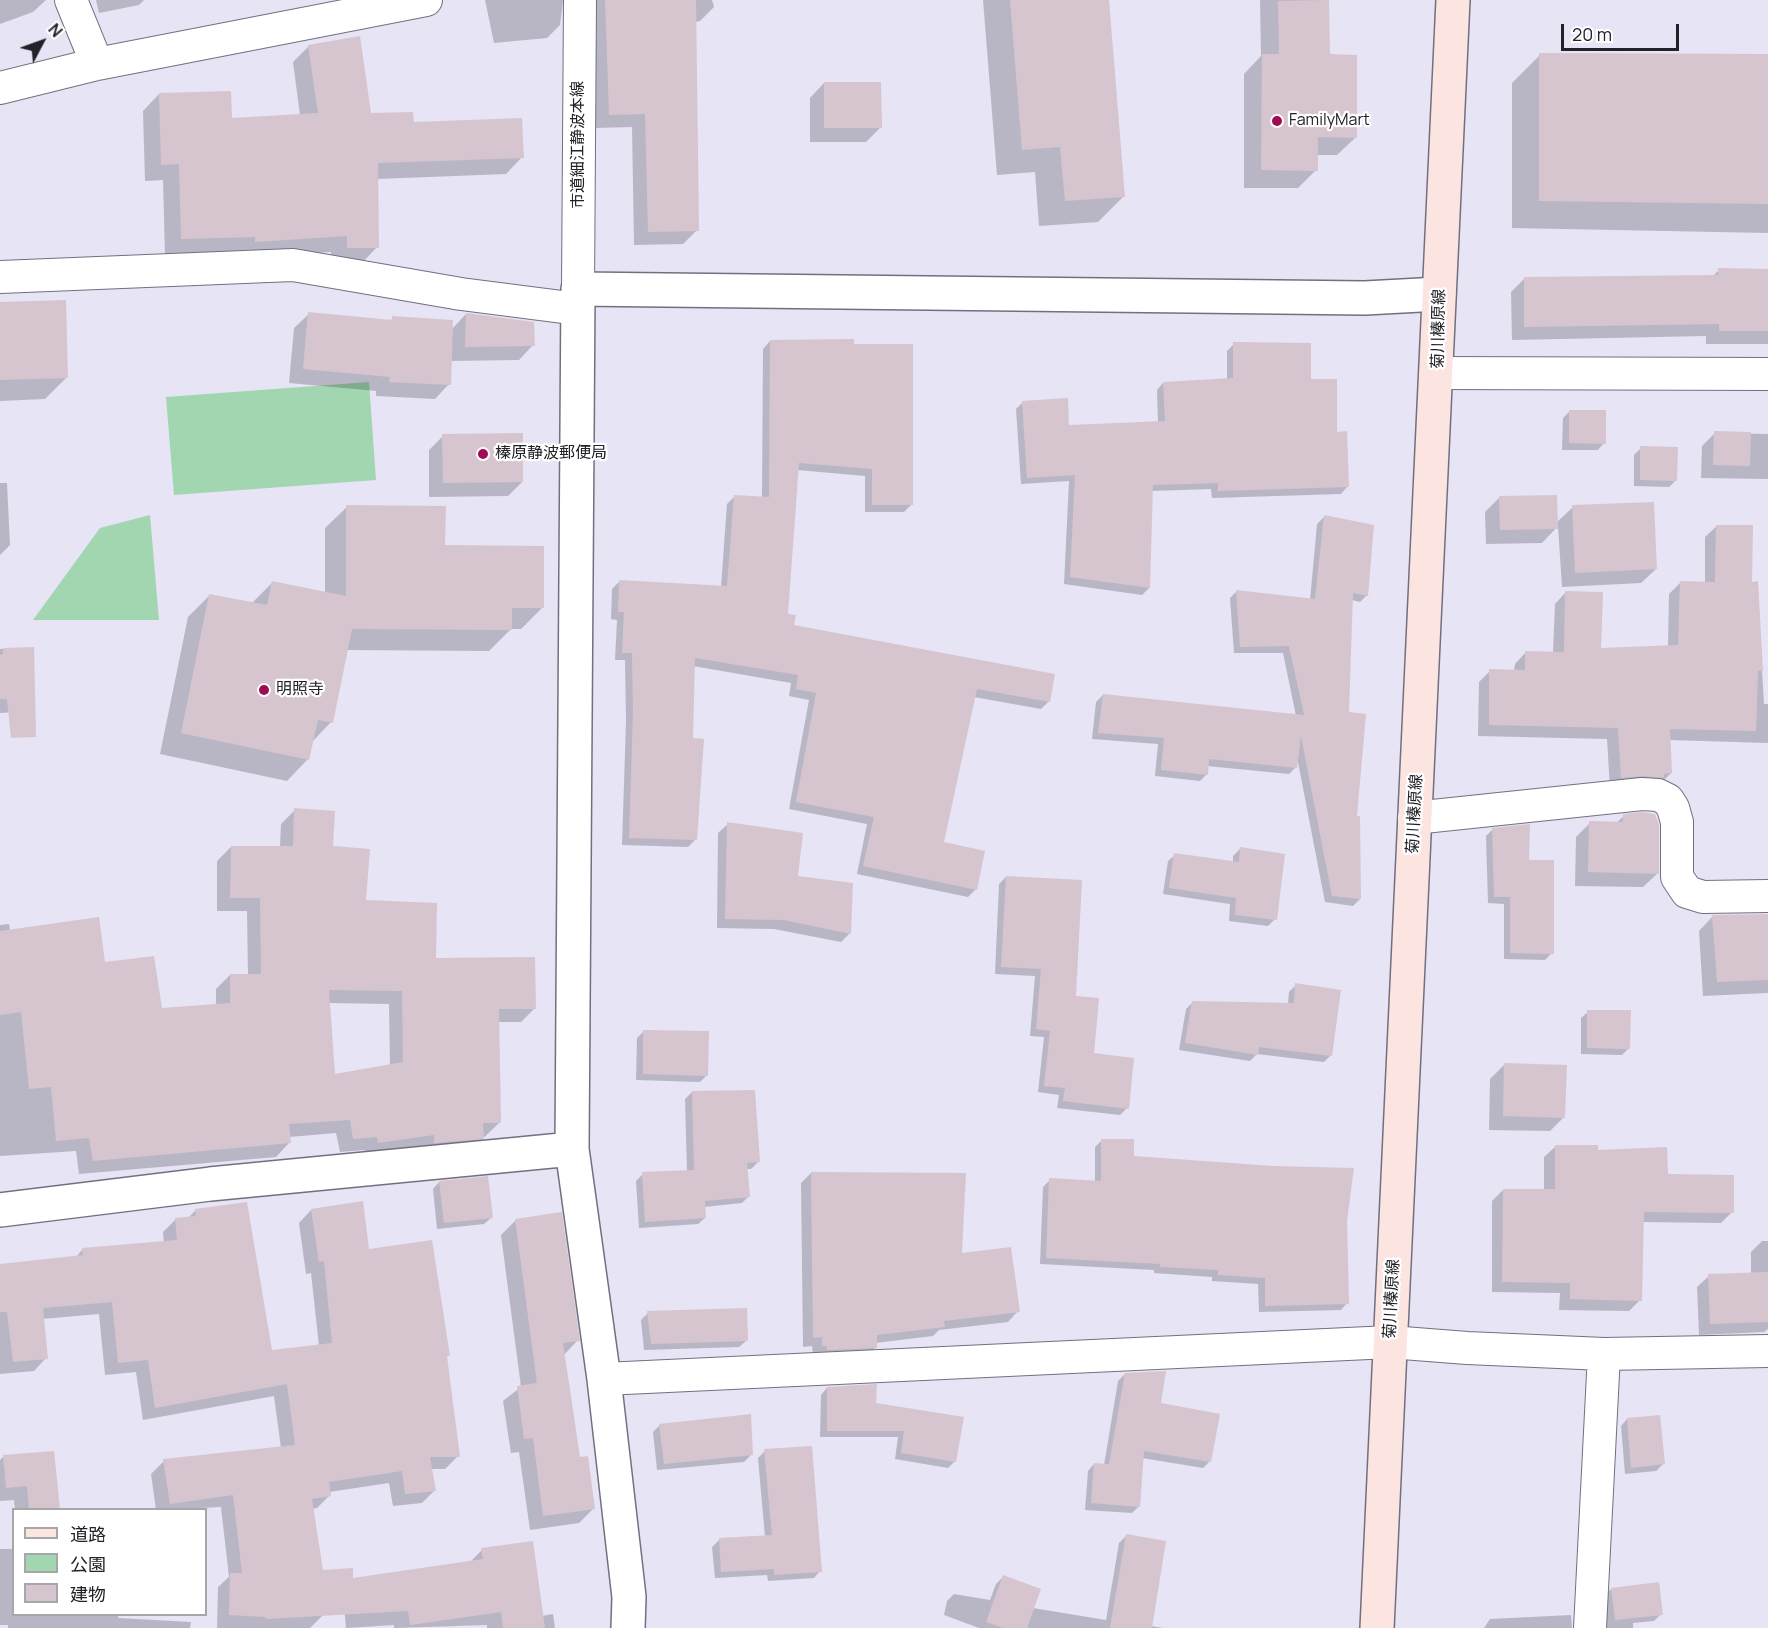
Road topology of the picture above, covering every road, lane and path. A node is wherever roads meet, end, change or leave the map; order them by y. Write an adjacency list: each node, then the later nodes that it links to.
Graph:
1 (71, 0): 5 (street)
2 (426, 0): 5 (street)
3 (580, 0): 9 (street, 市道細江静波本線)
4 (1453, 0): 8 (main road, 菊川榛原線)
5 (97, 64): 6 (street)
6 (0, 88)
7 (0, 277): 9 (street)
8 (1439, 294): 9 (street); 10 (main road, 菊川榛原線)
9 (578, 299): 14 (street)
10 (1438, 373): 11 (street); 12 (main road, 菊川榛原線)
11 (1768, 374)
12 (1414, 818): 13 (street); 16 (main road, 菊川榛原線)
13 (1768, 896)
14 (572, 1149): 15 (street); 19 (street)
15 (0, 1210)
16 (1390, 1342): 18 (street); 19 (street); 21 (main road, 菊川榛原線)
17 (1768, 1351): 18 (street)
18 (1604, 1354): 22 (street)
19 (604, 1379): 20 (street)
20 (628, 1628)
21 (1377, 1628)
22 (1590, 1628)

